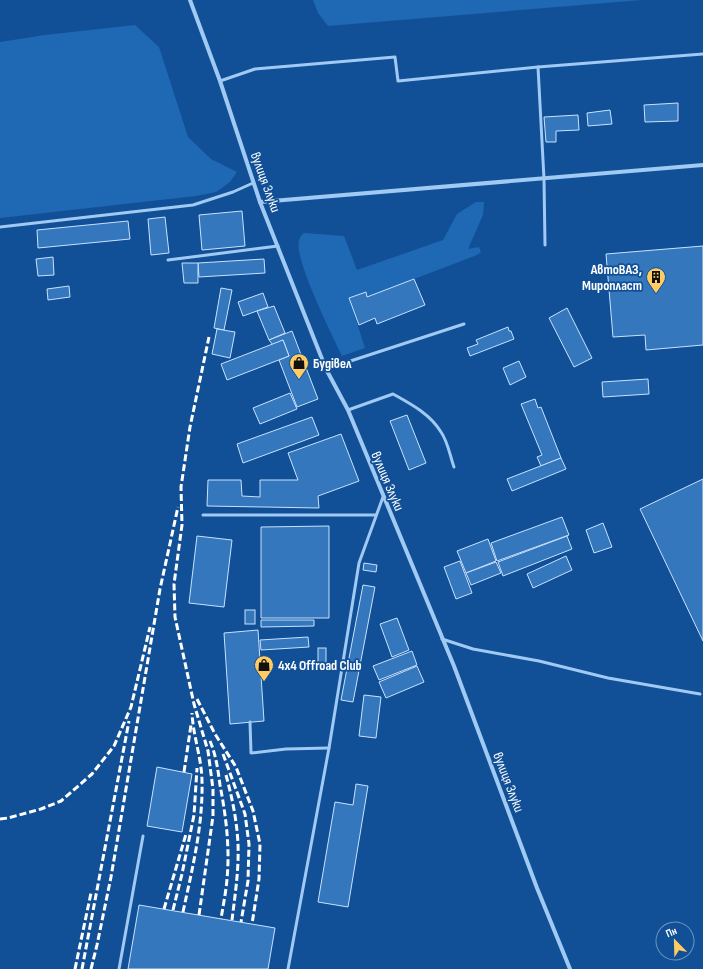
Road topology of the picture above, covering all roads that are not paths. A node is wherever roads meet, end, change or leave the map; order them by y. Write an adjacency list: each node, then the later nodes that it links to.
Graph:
1 (190, 0): 4 (street, вулиця Злуки)
2 (703, 54): 3 (lane)
3 (538, 67): 4 (lane); 6 (lane)
4 (220, 81): 7 (street, вулиця Злуки)
5 (703, 165): 6 (street)
6 (544, 179): 8 (street); 10 (lane)
7 (253, 183): 8 (street, вулиця Злуки); 9 (lane)
8 (260, 202): 11 (street, вулиця Злуки)
9 (0, 227)
10 (545, 245)
11 (278, 246): 12 (lane); 14 (street, вулиця Злуки)
12 (168, 260)
13 (464, 324): 14 (lane)
14 (326, 369): 15 (street, вулиця Злуки)
15 (348, 410): 16 (lane); 17 (street, вулиця Злуки)
16 (454, 467)
17 (383, 497): 19 (lane); 20 (street, вулиця Злуки)
18 (202, 515): 19 (lane)
19 (376, 515): 23 (lane)
20 (442, 639): 21 (lane); 27 (street, вулиця Злуки)
21 (700, 694)
22 (250, 722): 23 (lane)
23 (328, 748): 26 (lane)
24 (142, 836): 25 (lane)
25 (119, 969)
26 (288, 969)
27 (570, 969)

